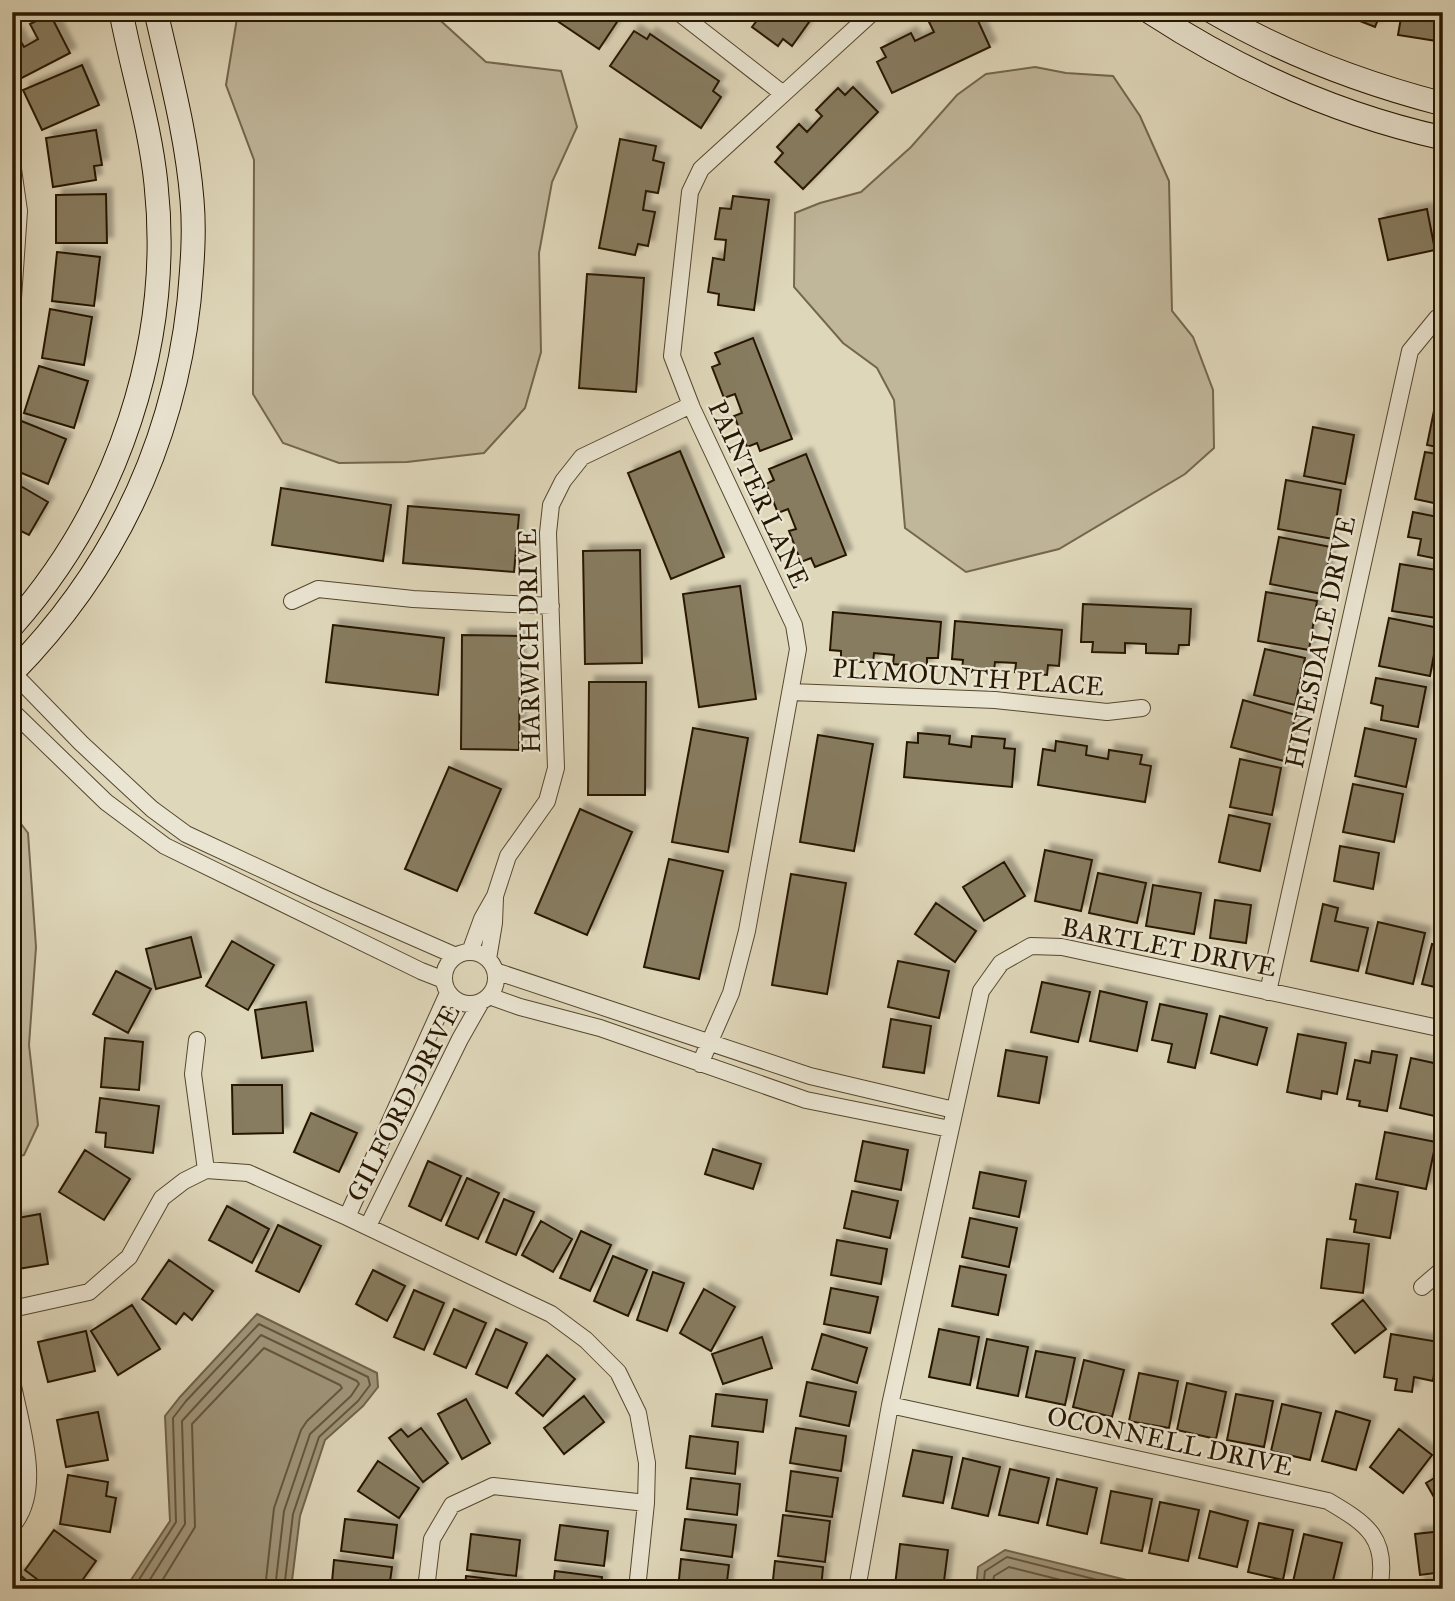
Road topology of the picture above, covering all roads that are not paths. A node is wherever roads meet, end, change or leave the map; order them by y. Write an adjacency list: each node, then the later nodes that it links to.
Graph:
1 (121, 12): 16 (street)
2 (156, 12): 17 (street)
3 (678, 12): 7 (street)
4 (873, 12): 7 (street, PAINTER LANE)
5 (1150, 12): 9 (street)
6 (1213, 12): 8 (street)
7 (782, 93): 13 (street, PAINTER LANE)
8 (1443, 104)
9 (1443, 138)
10 (12, 162): 11 (street)
11 (12, 313)
12 (1443, 315): 29 (street, HINESDALE DRIVE)
13 (691, 405): 15 (street, HARWICH DRIVE); 18 (street, PAINTER LANE)
14 (292, 601): 15 (street)
15 (551, 606): 25 (street, HARWICH DRIVE)
16 (12, 626)
17 (12, 673): 21 (street)
18 (791, 692): 19 (street, PLYMOUNTH PLACE); 33 (street, PAINTER LANE)
19 (1142, 708)
20 (12, 711): 22 (street)
21 (81, 743): 22 (street); 23 (street)
22 (63, 761): 24 (street)
23 (262, 869): 24 (street); 26 (street)
24 (251, 888): 28 (street)
25 (495, 896): 26 (street, HARWICH DRIVE); 27 (street, HARWICH DRIVE)
26 (463, 954): 27 (street); 28 (street)
27 (491, 965): 30 (street); 33 (street)
28 (446, 986): 30 (street); 38 (street, GILFORD DRIVE)
29 (1268, 992): 31 (street, BARTLET DRIVE); 35 (street, BARTLET DRIVE)
30 (485, 999): 34 (street); 39 (street, GILFORD DRIVE)
31 (1443, 1029)
32 (197, 1040): 37 (street)
33 (709, 1044): 34 (street, PAINTER LANE); 35 (street)
34 (700, 1064): 36 (street)
35 (954, 1110): 36 (street)
36 (950, 1129): 44 (street)
37 (206, 1170): 38 (street); 42 (street)
38 (347, 1217): 39 (street)
39 (368, 1226): 45 (street)
40 (1443, 1269): 41 (street)
41 (1422, 1287)
42 (12, 1309)
43 (12, 1381): 46 (street)
44 (890, 1405): 49 (street); 50 (street, OCONNELL DRIVE)
45 (646, 1503): 47 (street); 48 (street)
46 (12, 1526)
47 (426, 1589)
48 (637, 1589)
49 (857, 1589)
50 (1379, 1589)

